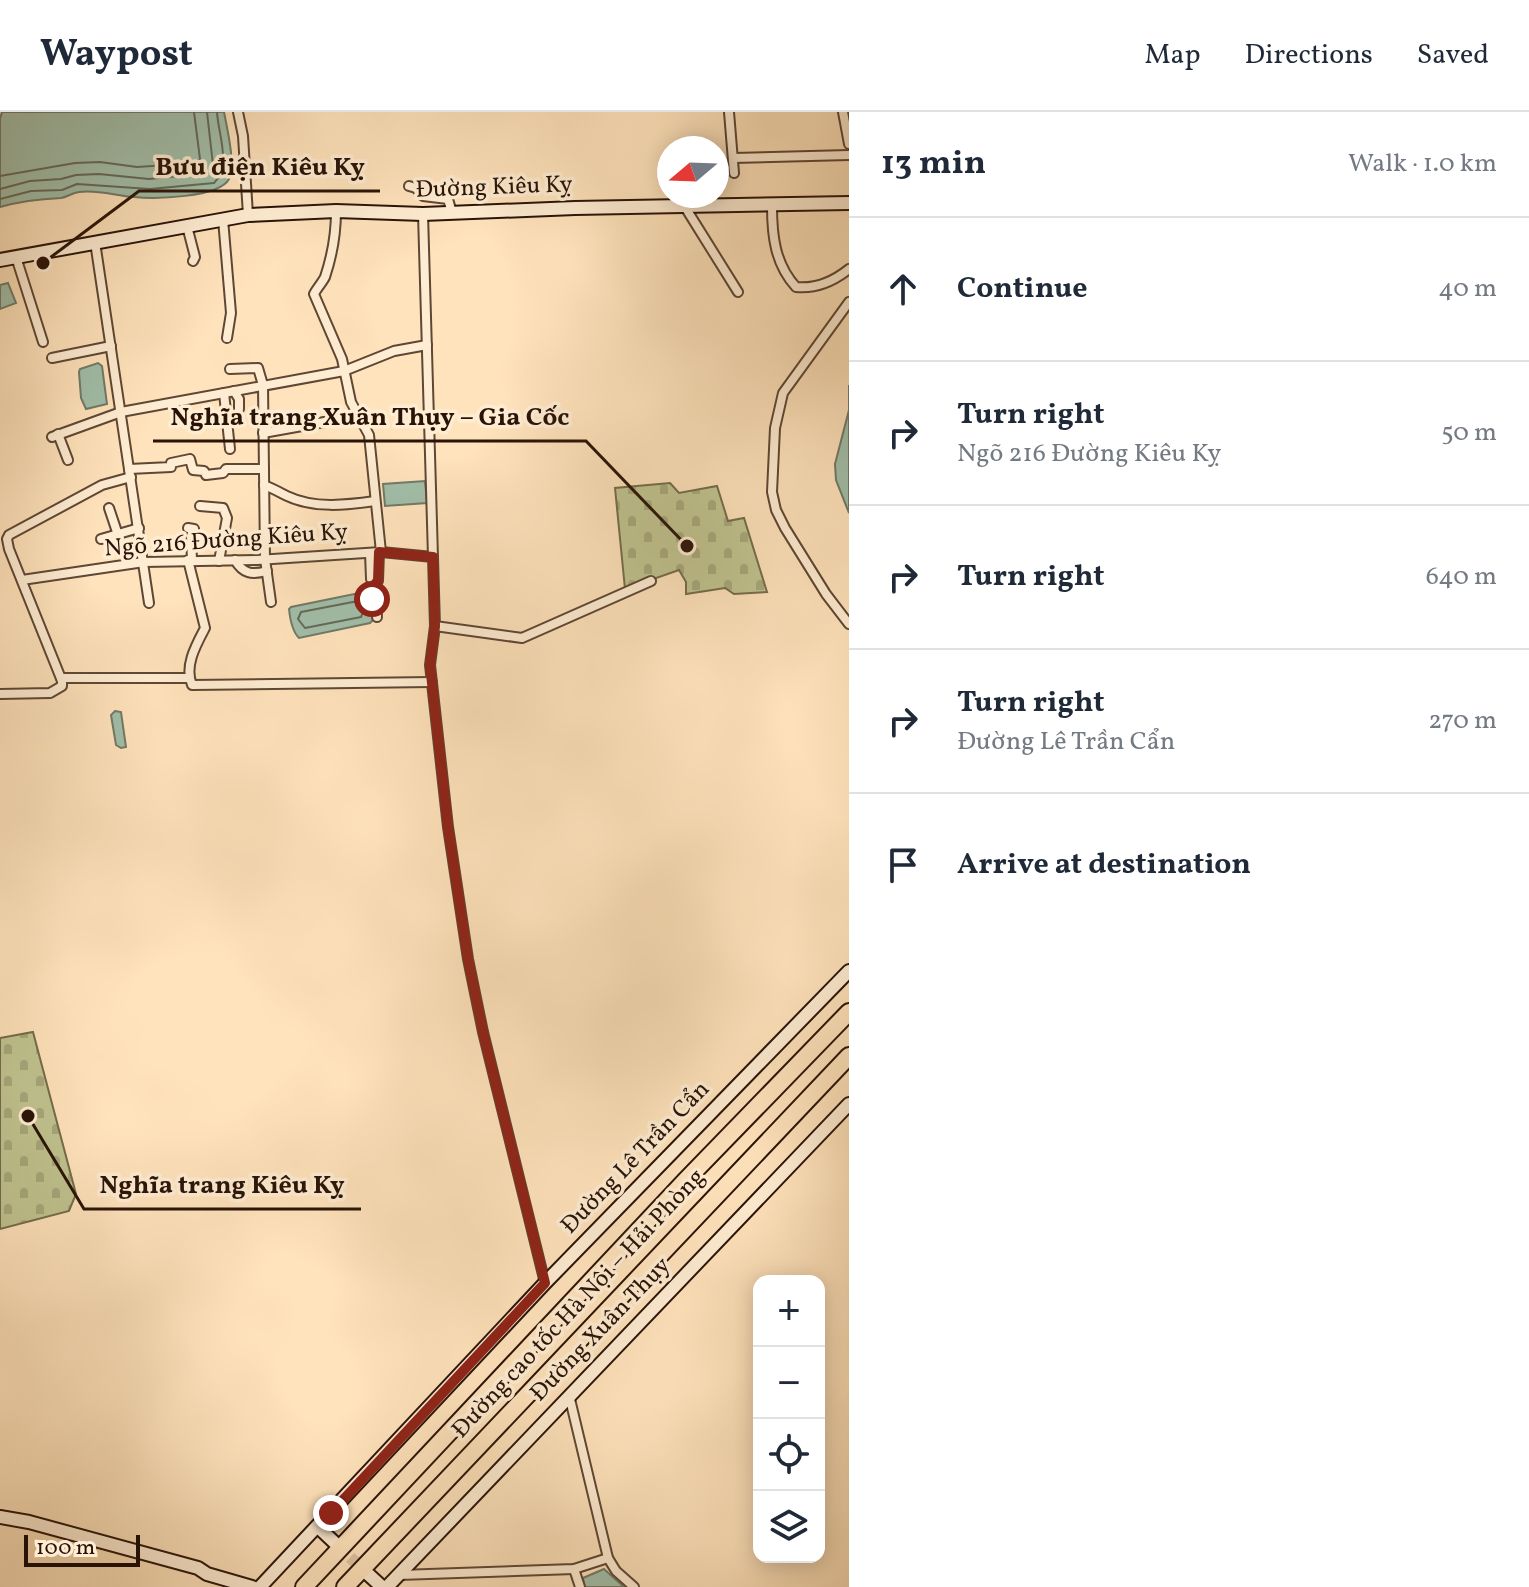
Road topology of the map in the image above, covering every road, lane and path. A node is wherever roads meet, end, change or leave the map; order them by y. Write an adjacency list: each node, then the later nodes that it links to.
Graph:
1 (238, 112): 18 (street)
2 (729, 112): 3 (street); 7 (street)
3 (735, 112)
4 (843, 112): 5 (street)
5 (849, 144)
6 (849, 155): 7 (street)
7 (733, 158): 8 (street)
8 (734, 173)
9 (409, 186): 16 (street)
10 (849, 203): 12 (main road, Đường Kiêu Kỵ)
11 (729, 206): 12 (main road, Đường Kiêu Kỵ)
12 (772, 206): 25 (street)
13 (657, 207): 16 (main road, Đường Kiêu Kỵ)
14 (686, 208): 26 (street)
15 (336, 211): 17 (main road, Đường Kiêu Kỵ); 18 (main road, Đường Kiêu Kỵ); 34 (street)
16 (452, 213): 17 (main road, Đường Kiêu Kỵ)
17 (423, 214): 30 (street)
18 (248, 215): 19 (main road, Đường Kiêu Kỵ)
19 (223, 219): 20 (main road, Đường Kiêu Kỵ); 28 (street)
20 (187, 226): 21 (main road, Đường Kiêu Kỵ); 24 (street)
21 (95, 242): 22 (main road, Đường Kiêu Kỵ); 31 (street)
22 (16, 257): 23 (main road, Đường Kiêu Kỵ); 29 (street)
23 (0, 260)
24 (193, 261)
25 (849, 269)
26 (738, 292)
27 (849, 302): 66 (street)
28 (227, 338)
29 (43, 342)
30 (427, 345): 34 (street); 54 (street)
31 (111, 346): 32 (street); 38 (street)
32 (52, 358)
33 (230, 369): 35 (street)
34 (344, 371): 35 (street); 39 (street)
35 (263, 385): 36 (street); 40 (street)
36 (229, 392): 37 (street); 38 (street); 41 (street)
37 (239, 409)
38 (121, 412): 42 (street); 44 (street)
39 (358, 416): 40 (street); 46 (street)
40 (263, 433): 43 (street)
41 (230, 449)
42 (68, 460)
43 (264, 469): 44 (street); 45 (street)
44 (130, 473): 49 (street); 61 (street)
45 (264, 485): 46 (street); 55 (street)
46 (375, 501): 53 (street)
47 (200, 506): 58 (street)
48 (109, 508): 51 (street)
49 (139, 528): 51 (street); 59 (street)
50 (188, 528): 56 (street)
51 (118, 535): 52 (street)
52 (101, 539)
53 (376, 552): 54 (street, Ngõ 216 Đường Kiêu Kỵ); 55 (street, Ngõ 216 Đường Kiêu Kỵ); 65 (street)
54 (433, 557): 67 (street)
55 (265, 559): 57 (street, Ngõ 216 Đường Kiêu Kỵ); 60 (street)
56 (190, 560): 58 (street, Ngõ 216 Đường Kiêu Kỵ); 59 (street, Ngõ 216 Đường Kiêu Kỵ); 69 (street)
57 (235, 560): 58 (street, Ngõ 216 Đường Kiêu Kỵ); 60 (street)
58 (219, 561)
59 (144, 562): 61 (street, Ngõ 216 Đường Kiêu Kỵ); 64 (street)
60 (267, 571): 63 (street)
61 (22, 580): 68 (street)
62 (651, 581): 67 (street)
63 (271, 602)
64 (149, 603)
65 (377, 617)
66 (849, 624)
67 (435, 626): 70 (street)
68 (61, 678): 69 (street); 71 (street)
69 (189, 678): 70 (street)
70 (432, 682): 76 (street)
71 (0, 694)
72 (849, 971): 76 (main road, Đường Lê Trần Cẩn)
73 (849, 1012): 88 (highway, Đường cao tốc Hà Nội – Hải Phòng)
74 (849, 1056): 89 (highway, Đường cao tốc Hà Nội – Hải Phòng)
75 (849, 1104): 77 (main road, Đường Xuân Thụy)
76 (545, 1283): 79 (main road, Đường Lê Trần Cẩn)
77 (569, 1394): 81 (street); 84 (main road, Đường Xuân Thụy)
78 (0, 1517): 85 (main road)
79 (318, 1527): 80 (main road); 87 (main road, Đường Lê Trần Cẩn)
80 (335, 1543)
81 (608, 1558): 82 (street); 92 (street)
82 (574, 1569): 84 (street); 91 (street)
83 (369, 1575): 90 (main road)
84 (398, 1575): 90 (main road, Đường Xuân Thụy)
85 (205, 1580): 86 (main road)
86 (252, 1587)
87 (260, 1587)
88 (304, 1587)
89 (348, 1587)
90 (384, 1587)
91 (580, 1587)
92 (634, 1587)

